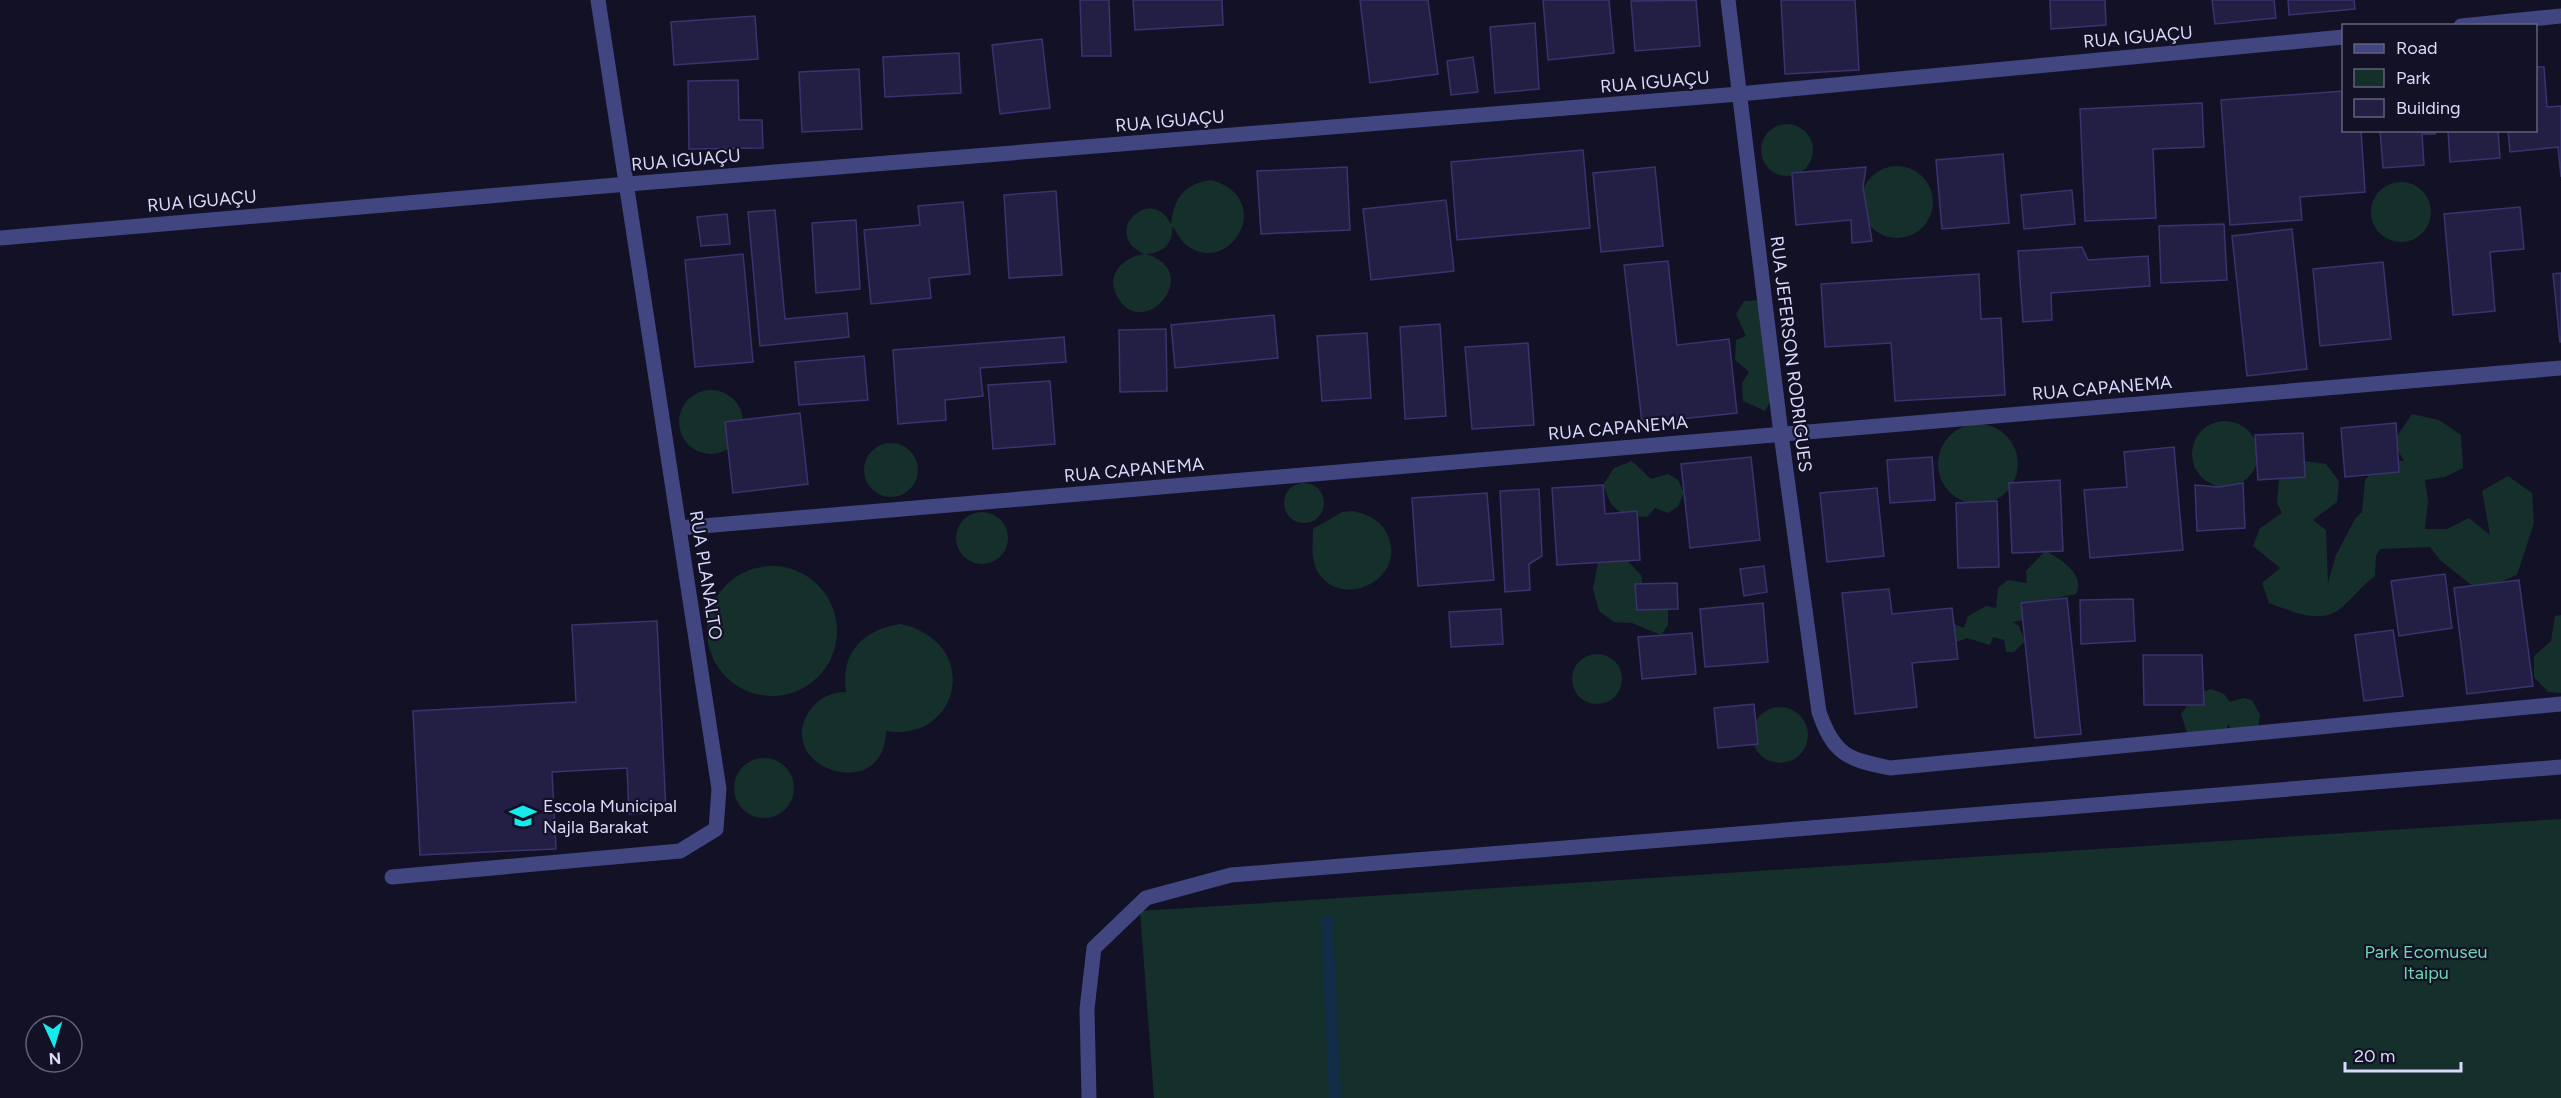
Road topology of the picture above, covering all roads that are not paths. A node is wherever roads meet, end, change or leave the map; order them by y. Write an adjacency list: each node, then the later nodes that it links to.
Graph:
1 (598, 0): 7 (street, RUA PLANALTO)
2 (1728, 0): 6 (street, RUA JEFERSON RODRIGUES)
3 (2561, 16): 4 (street)
4 (2481, 24)
5 (2342, 37): 6 (street, RUA IGUAÇU)
6 (1739, 94): 7 (street, RUA IGUAÇU); 10 (street, RUA JEFERSON RODRIGUES)
7 (628, 184): 8 (street, RUA IGUAÇU); 11 (street, RUA PLANALTO)
8 (0, 238)
9 (2561, 368): 10 (street, RUA CAPANEMA)
10 (1781, 434): 11 (street, RUA CAPANEMA); 12 (street, RUA JEFERSON RODRIGUES)
11 (679, 528): 14 (street, RUA PLANALTO)
12 (2561, 704)
13 (2561, 767): 15 (street)
14 (392, 877)
15 (1089, 1098)

